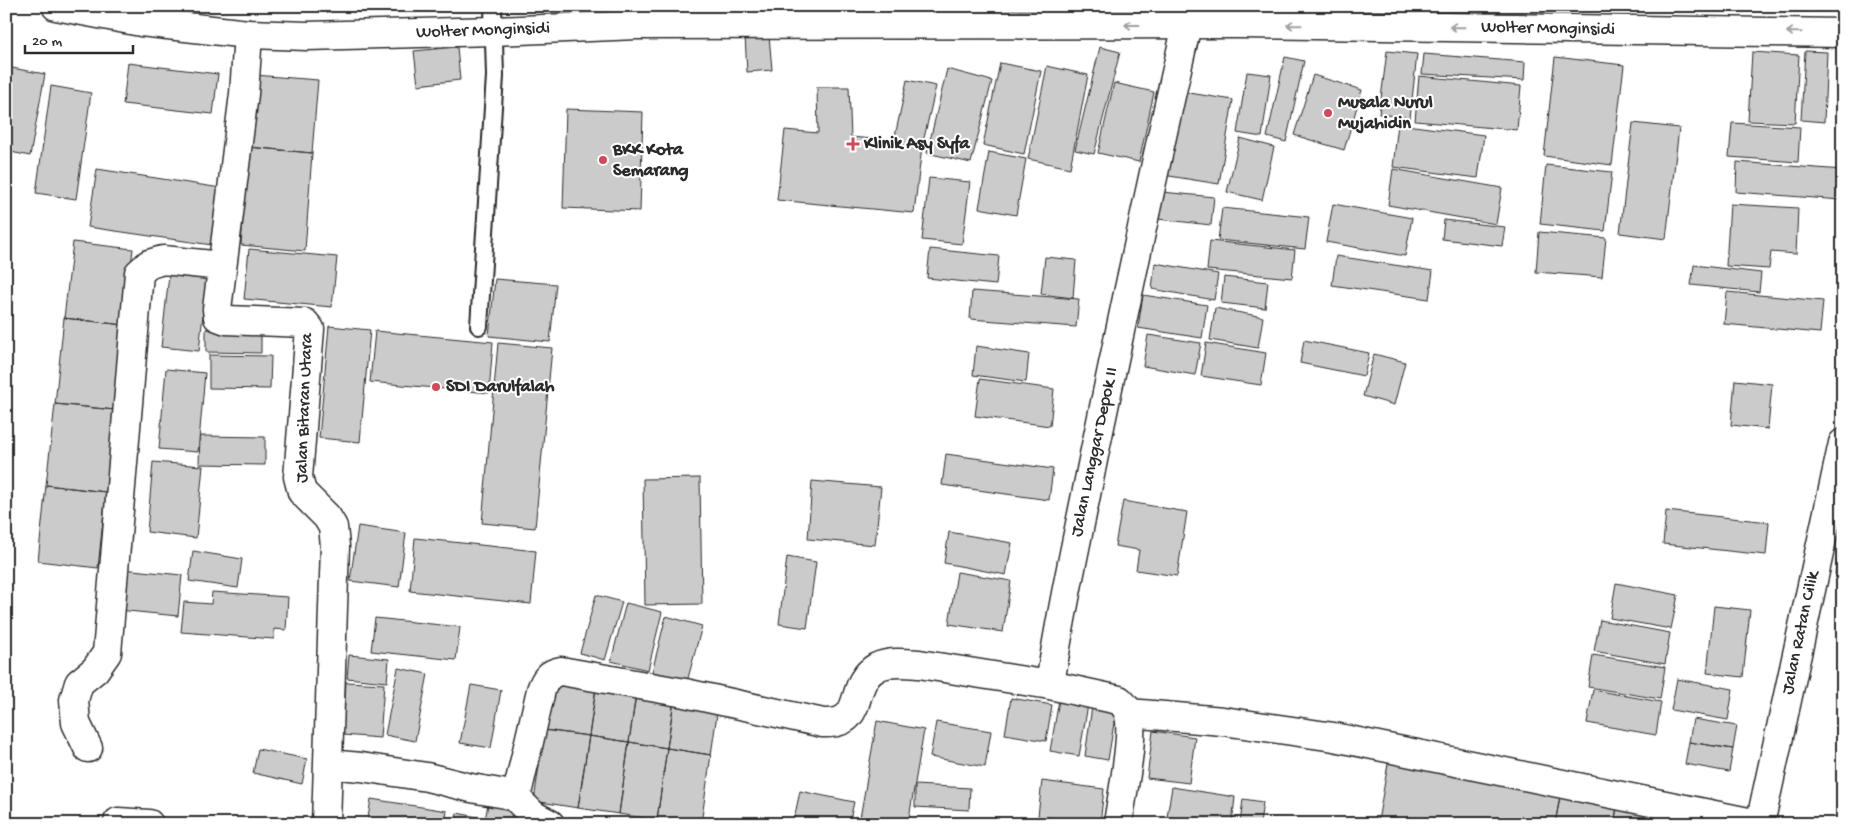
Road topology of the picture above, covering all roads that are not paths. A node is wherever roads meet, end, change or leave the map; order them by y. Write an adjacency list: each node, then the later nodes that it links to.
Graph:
1 (56, 6): 6 (street, Wolter Monginsidi)
2 (1372, 16): 3 (street, Wolter Monginsidi, one-way to 3); 5 (street, Wolter Monginsidi, one-way to 2)
3 (1187, 25): 4 (street, Wolter Monginsidi, one-way to 4); 10 (street, Jalan Langgar Depok II)
4 (494, 28): 6 (street, Wolter Monginsidi); 8 (lane)
5 (1843, 33)
6 (248, 44): 7 (street, Jalan Bitaran Utara)
7 (222, 266): 12 (street); 13 (street, Jalan Bitaran Utara)
8 (478, 326)
9 (1842, 452): 20 (street, Jalan Ratan Cilik)
10 (1050, 686): 11 (street); 14 (street)
11 (1129, 713): 19 (street); 20 (street)
12 (88, 748)
13 (328, 764): 14 (street); 17 (street, Jalan Bitaran Utara)
14 (516, 798): 18 (street)
15 (118, 822): 16 (street)
16 (149, 824)
17 (326, 824)
18 (550, 824)
19 (1118, 824)
20 (1759, 824)

